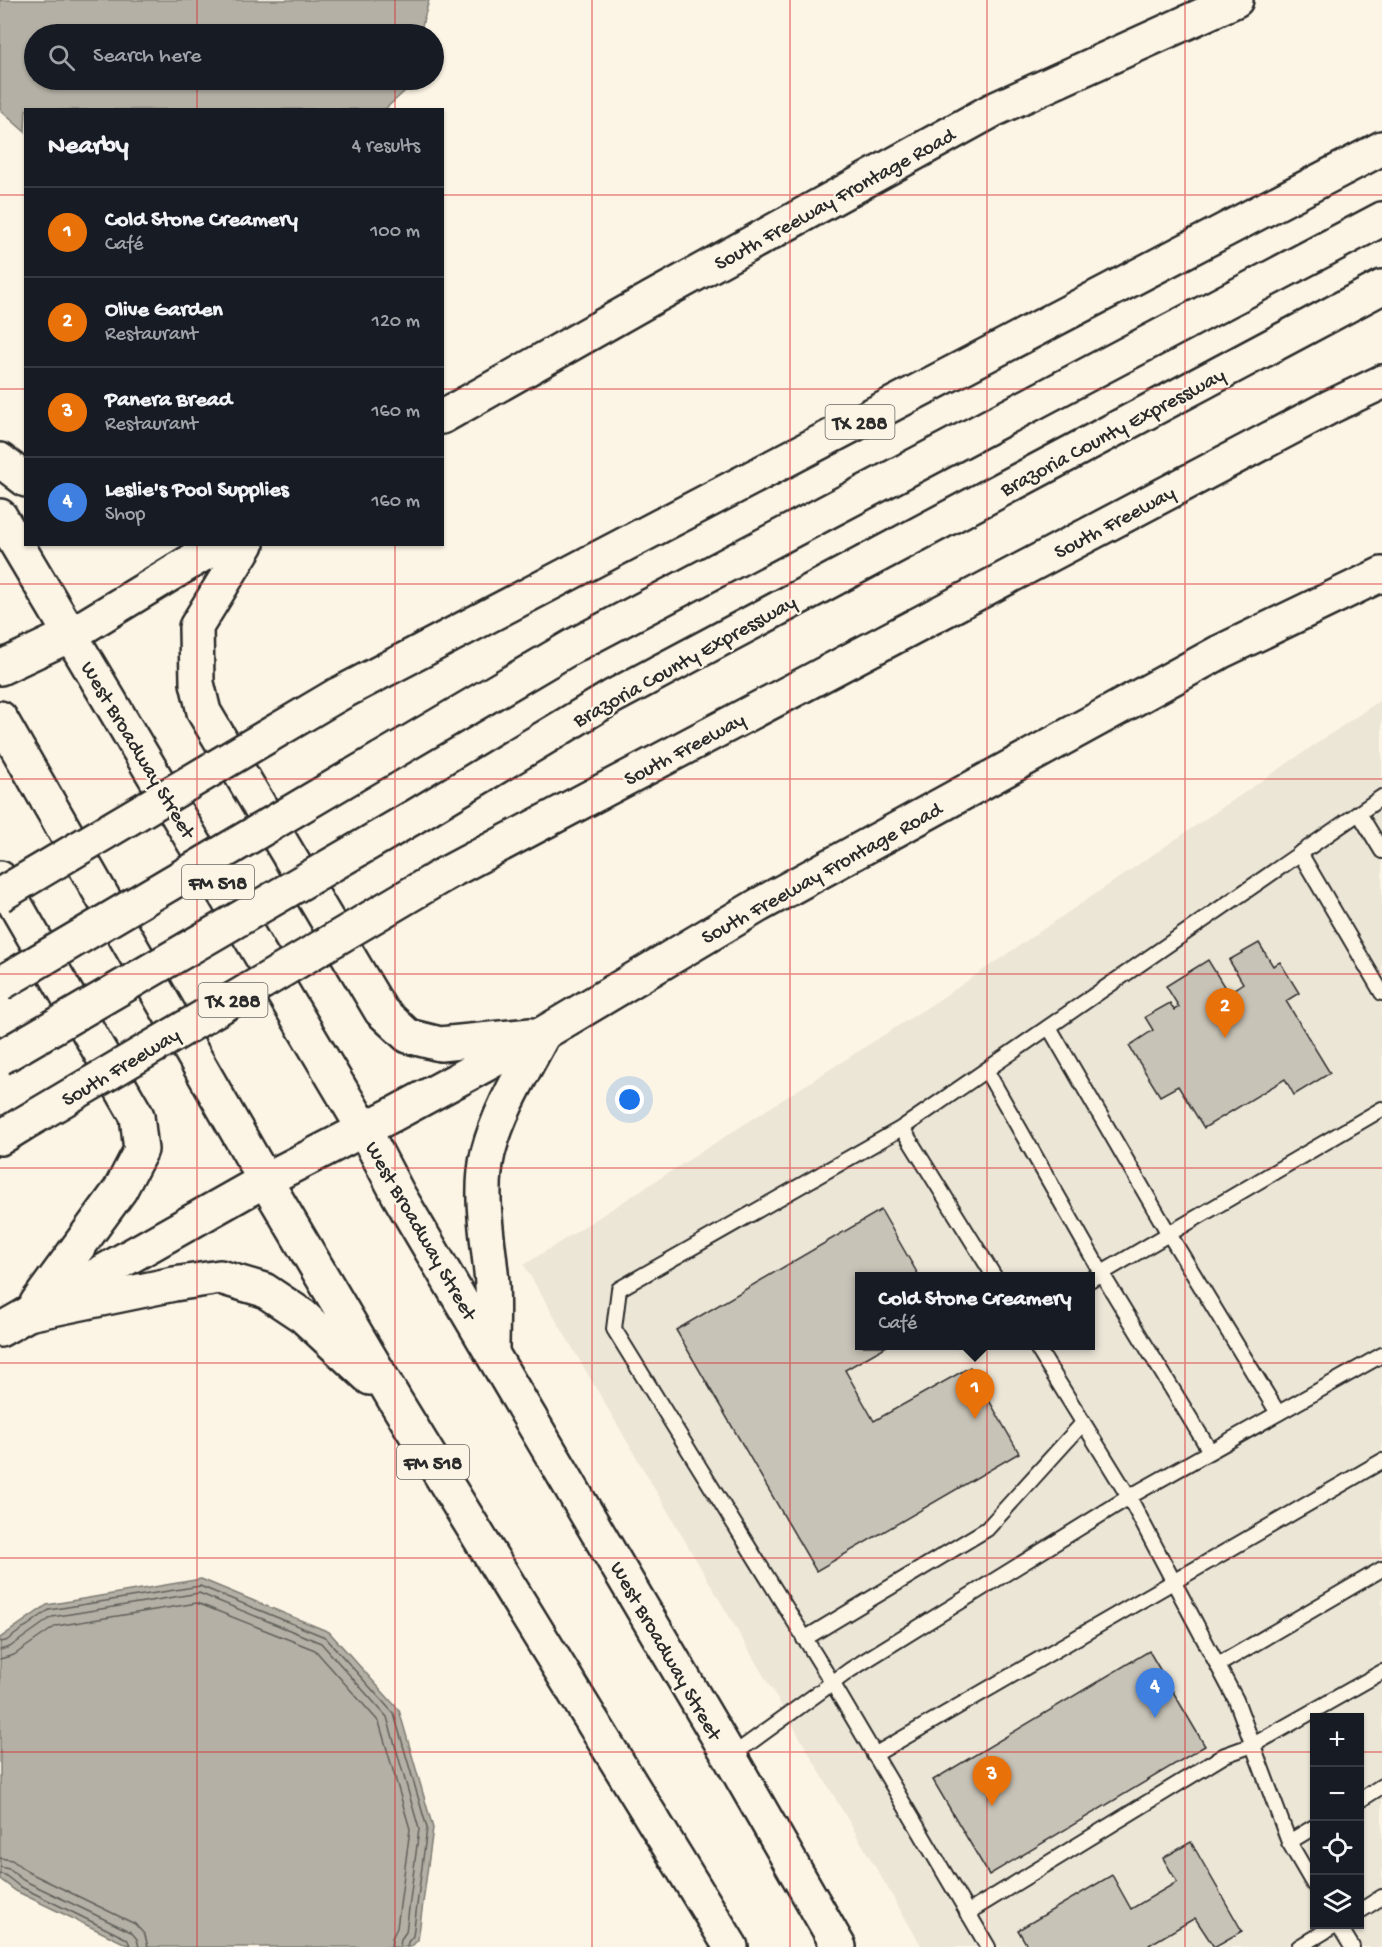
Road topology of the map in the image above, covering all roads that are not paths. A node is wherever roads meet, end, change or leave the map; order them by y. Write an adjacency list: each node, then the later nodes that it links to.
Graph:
1 (1236, 0): 6 (main road, South Freeway Frontage Road)
2 (1382, 148): 21 (main road, TX 288, bridge)
3 (1382, 219): 22 (main road, bridge)
4 (1382, 287): 26 (main road, Brazoria County Expressway, bridge)
5 (1382, 382): 31 (main road, South Freeway / TX 288, bridge)
6 (444, 416)
7 (0, 460): 8 (main road)
8 (24, 478)
9 (0, 516): 13 (main road, West Broadway Street)
10 (217, 546): 13 (main road)
11 (246, 546): 25 (main road)
12 (1382, 574): 25 (main road, South Freeway Frontage Road)
13 (72, 634): 14 (main road); 30 (main road, West Broadway Street / FM 518)
14 (0, 668)
15 (0, 718): 32 (main road, FM 518)
16 (1382, 796): 17 (lane)
17 (1359, 813): 18 (lane); 19 (lane)
18 (1382, 851)
19 (1300, 853): 23 (lane); 24 (lane)
20 (0, 878): 37 (main road)
21 (0, 895)
22 (0, 984)
23 (1382, 993)
24 (1048, 1027): 27 (lane); 33 (lane)
25 (544, 1034): 30 (main road, South Freeway Frontage Road); 40 (main road)
26 (0, 1058)
27 (986, 1070): 29 (lane); 35 (lane)
28 (1382, 1108): 33 (lane)
29 (902, 1128): 34 (lane); 50 (lane)
30 (364, 1129): 32 (main road, South Freeway Frontage Road); 40 (main road, West Broadway Street / FM 518)
31 (11, 1131)
32 (265, 1180): 37 (main road, South Freeway Frontage Road); 42 (main road, FM 518)
33 (1169, 1234): 36 (lane); 43 (lane)
34 (992, 1272)
35 (1093, 1272)
36 (1096, 1277): 45 (lane)
37 (28, 1314): 38 (main road, South Freeway Frontage Road); 42 (main road)
38 (0, 1330)
39 (1038, 1350): 44 (lane)
40 (492, 1352): 56 (main road, West Broadway Street / FM 518)
41 (1382, 1355): 43 (lane)
42 (396, 1402): 67 (main road, FM 518)
43 (1278, 1413): 45 (lane)
44 (1083, 1423): 47 (lane); 50 (lane)
45 (1210, 1452): 47 (lane)
46 (1382, 1461): 49 (lane)
47 (1129, 1497): 49 (lane); 53 (lane)
48 (1382, 1569): 51 (lane)
49 (1174, 1582): 51 (lane); 55 (lane)
50 (804, 1639): 53 (lane)
51 (1218, 1665): 54 (lane)
52 (1382, 1672): 54 (lane)
53 (833, 1684): 55 (lane); 56 (lane)
54 (1253, 1746): 60 (lane); 64 (lane)
55 (874, 1755): 64 (lane)
56 (730, 1757): 68 (main road, West Broadway Street / FM 518)
57 (1382, 1786): 58 (lane)
58 (1364, 1797)
59 (1310, 1829): 60 (lane)
60 (1289, 1842): 61 (lane)
61 (1310, 1878)
62 (1382, 1897): 63 (lane)
63 (1364, 1908)
64 (968, 1913): 69 (lane)
65 (1329, 1929): 70 (lane)
66 (1340, 1929): 71 (lane)
67 (730, 1947)
68 (839, 1947)
69 (988, 1947)
70 (1299, 1947)
71 (1352, 1947)

